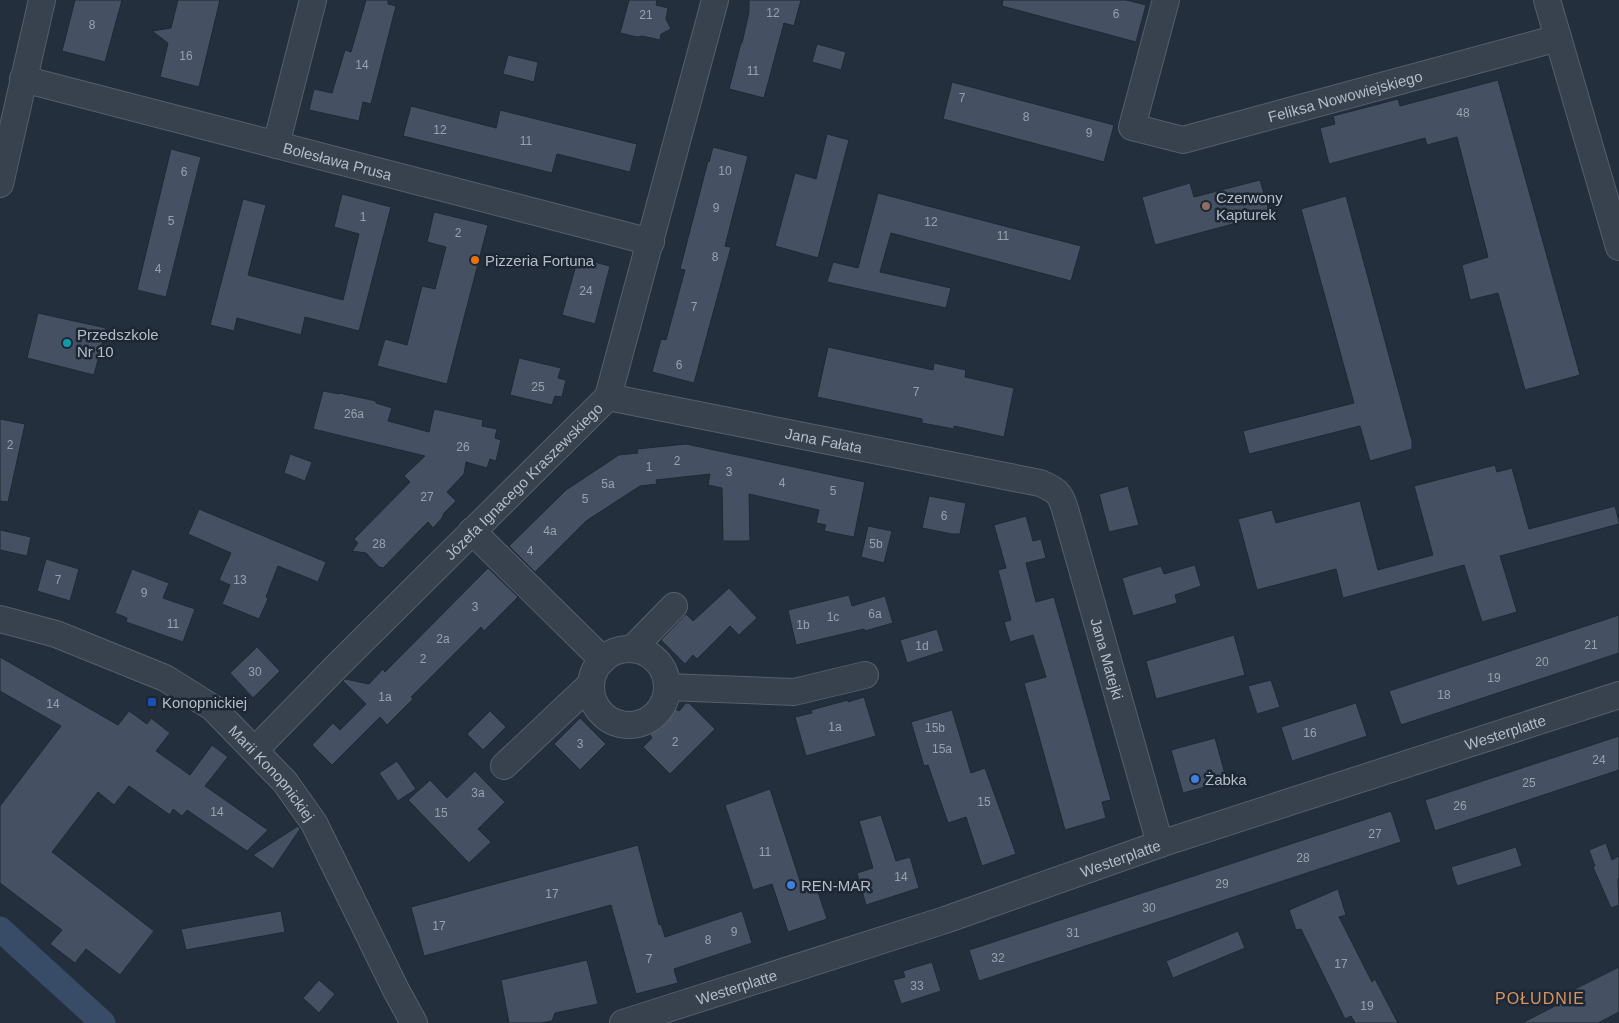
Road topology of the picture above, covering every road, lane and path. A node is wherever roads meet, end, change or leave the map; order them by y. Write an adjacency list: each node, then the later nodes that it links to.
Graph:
1 (42, 0): 7 (street)
2 (313, 0): 8 (street)
3 (715, 0): 10 (street, Józefa Ignacego Kraszewskiego)
4 (1166, 0): 6 (street, Feliksa Nowowiejskiego)
5 (1547, 0): 6 (street)
6 (1558, 38): 11 (street)
7 (23, 80): 8 (street, Bolesława Prusa); 9 (street)
8 (276, 145): 10 (street, Bolesława Prusa)
9 (0, 184)
10 (651, 242): 12 (street, Józefa Ignacego Kraszewskiego)
11 (1619, 247)
12 (608, 397): 13 (street, Jana Fałata); 14 (street, Józefa Ignacego Kraszewskiego)
13 (1040, 483): 25 (street, Jana Matejki)
14 (472, 531): 18 (street); 23 (street, Józefa Ignacego Kraszewskiego)
15 (674, 606): 17 (street)
16 (0, 619): 23 (street, Marii Konopnickiej)
17 (632, 649): 18 (street); 21 (street)
18 (602, 660): 20 (street)
19 (865, 675): 21 (street)
20 (591, 684): 21 (street); 24 (street)
21 (667, 687)
22 (1619, 695): 25 (street, Westerplatte)
23 (255, 750): 26 (street, Marii Konopnickiej)
24 (504, 766)
25 (1160, 844): 27 (street, Westerplatte)
26 (414, 1023)
27 (623, 1023)

